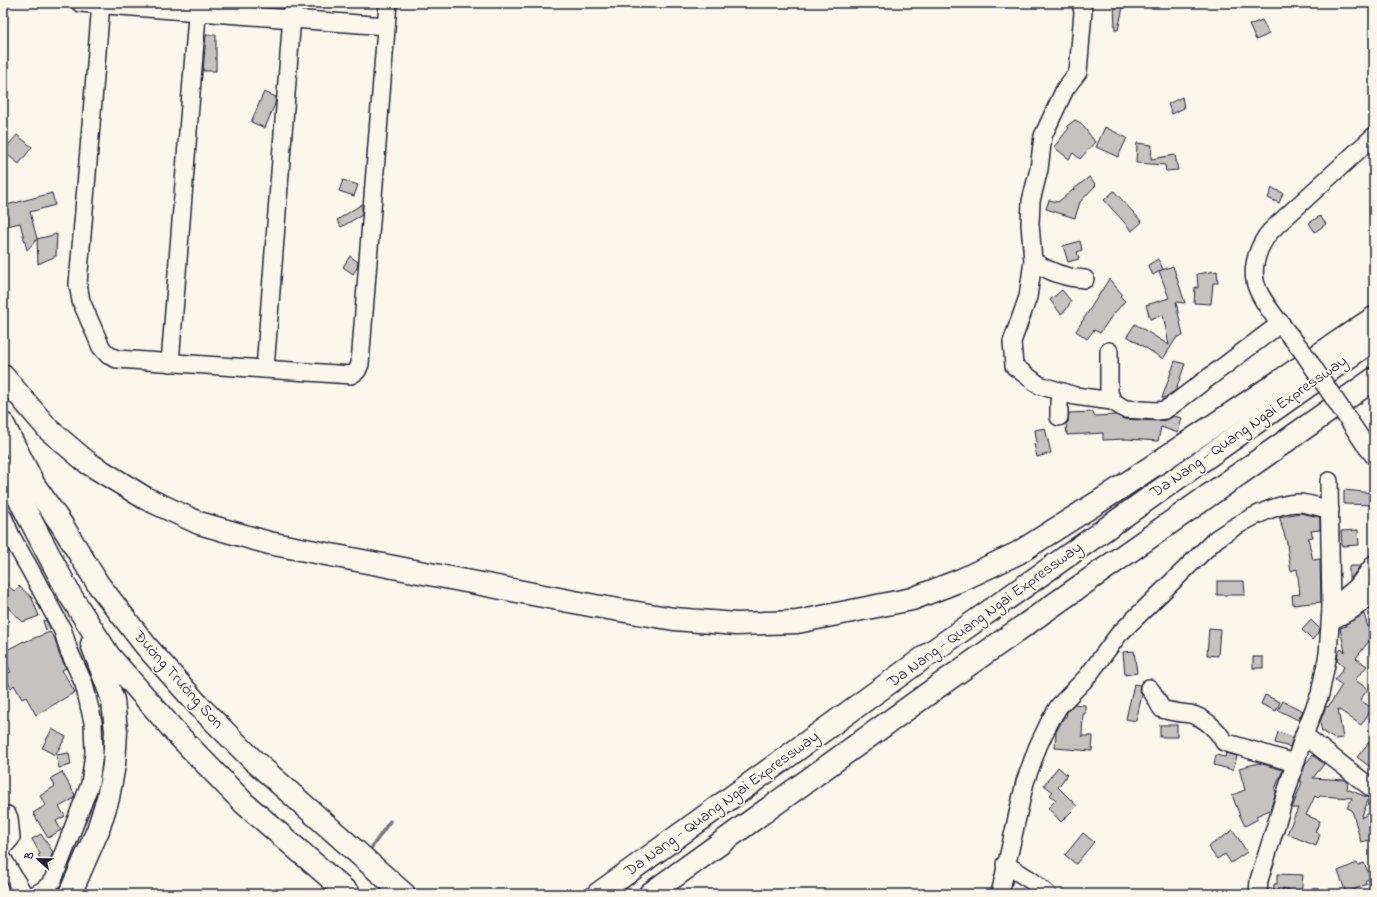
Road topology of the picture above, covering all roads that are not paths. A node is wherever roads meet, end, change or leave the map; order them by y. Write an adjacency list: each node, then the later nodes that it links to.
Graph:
1 (80, 3): 4 (street)
2 (388, 3): 7 (street)
3 (1081, 3): 9 (street)
4 (101, 4): 5 (street); 15 (street)
5 (198, 8): 6 (street); 15 (street)
6 (292, 11): 7 (street); 16 (street)
7 (386, 26): 16 (street)
8 (1374, 136): 12 (street)
9 (1033, 261): 10 (street); 19 (street)
10 (1085, 279)
11 (1374, 318): 17 (highway)
12 (1281, 323): 20 (street); 23 (street, bridge)
13 (1374, 339): 45 (highway, Da Nang - Quang Ngai Expressway)
14 (1110, 351): 20 (street)
15 (170, 363): 16 (street)
16 (265, 369)
17 (3, 376)
18 (1374, 379): 46 (highway, Da Nang - Quang Ngai Expressway)
19 (1063, 392): 20 (street); 21 (street)
20 (1112, 401)
21 (1059, 417)
22 (3, 424): 40 (highway, Đường Trường Sơn)
23 (1369, 450)
24 (3, 468): 26 (highway)
25 (1329, 480): 27 (street)
26 (11, 505): 43 (highway); 44 (highway)
27 (1330, 510): 31 (street); 39 (street)
28 (3, 517): 42 (street)
29 (1374, 564): 31 (street)
30 (1374, 593): 31 (street)
31 (1331, 615): 33 (street)
32 (1149, 688): 34 (street)
33 (1304, 735): 34 (street); 35 (street)
34 (1295, 763): 49 (street)
35 (1374, 790)
36 (3, 815): 37 (street)
37 (3, 847)
38 (3, 859): 41 (street)
39 (1005, 864): 47 (street); 48 (street)
40 (400, 889)
41 (25, 894)
42 (36, 894)
43 (70, 894)
44 (350, 894)
45 (596, 894)
46 (650, 894)
47 (1000, 894)
48 (1047, 894)
49 (1258, 894)

